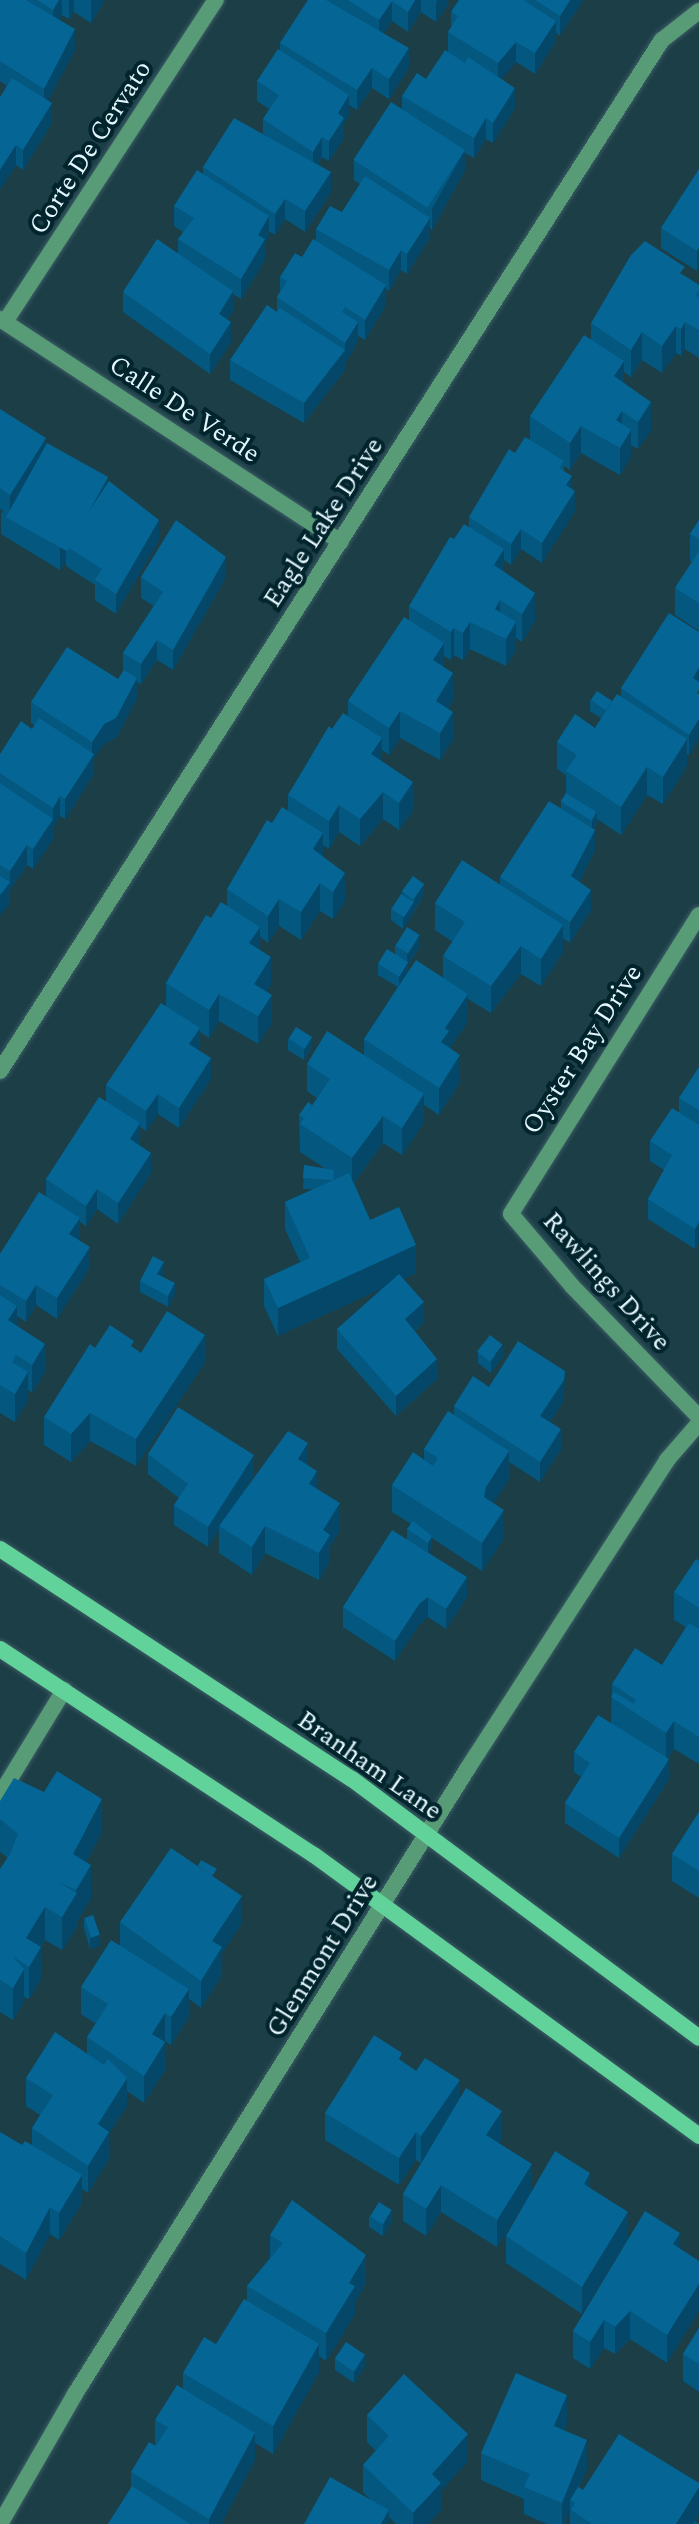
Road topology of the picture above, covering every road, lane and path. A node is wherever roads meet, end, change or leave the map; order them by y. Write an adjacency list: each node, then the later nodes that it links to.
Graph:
1 (216, 0): 3 (street, Corte De Cervato)
2 (699, 11): 4 (street, Eagle Lake Drive)
3 (3, 321): 4 (street, Calle De Verde)
4 (341, 542): 6 (street, Eagle Lake Drive)
5 (699, 915): 7 (street, Oyster Bay Drive)
6 (0, 1071)
7 (511, 1214): 8 (street, Rawlings Drive)
8 (699, 1420): 13 (street, Glenmont Drive)
9 (0, 1549): 13 (main road, Branham Lane)
10 (0, 1649): 11 (main road)
11 (64, 1690): 12 (street); 14 (main road)
12 (0, 1795)
13 (426, 1835): 14 (street, Glenmont Drive); 15 (main road, Branham Lane)
14 (382, 1907): 16 (main road); 17 (street, Glenmont Drive)
15 (699, 2038)
16 (699, 2136)
17 (0, 2524)

